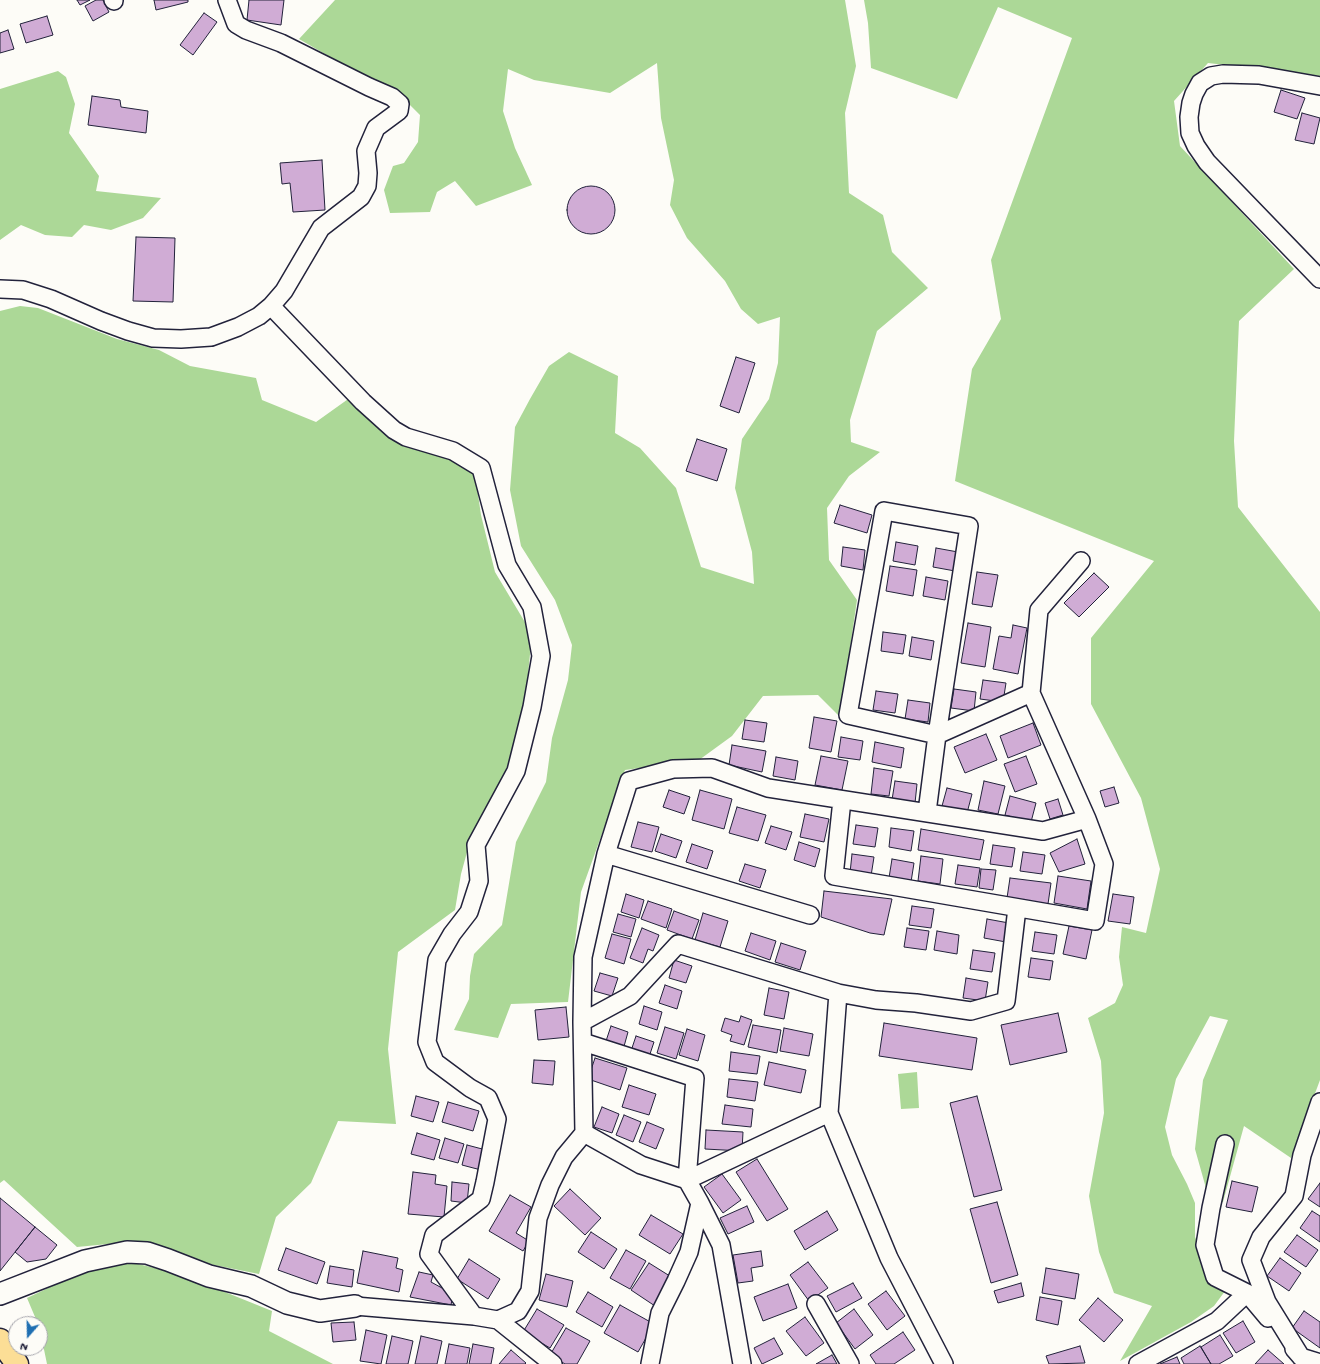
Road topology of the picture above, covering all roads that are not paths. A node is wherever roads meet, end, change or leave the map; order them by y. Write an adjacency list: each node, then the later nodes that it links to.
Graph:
1 (227, 0): 5 (street)
2 (1320, 86): 3 (street)
3 (1320, 279)
4 (0, 289): 5 (street)
5 (271, 306): 28 (street)
6 (1081, 561): 7 (street)
7 (1031, 693): 8 (street); 11 (street)
8 (937, 735): 8 (street); 10 (street)
9 (842, 800): 10 (street); 12 (street); 13 (street)
10 (927, 812): 11 (street)
11 (1087, 819): 13 (street)
12 (606, 854): 14 (street); 16 (street)
13 (1017, 908): 15 (street)
14 (810, 915)
15 (838, 993): 16 (street); 19 (street)
16 (582, 1022): 17 (street)
17 (583, 1042): 20 (street); 22 (street)
18 (1320, 1102): 31 (street)
19 (829, 1113): 22 (street); 38 (street)
20 (584, 1133): 22 (street); 29 (street)
21 (1225, 1144): 24 (street)
22 (687, 1180): 23 (street)
23 (700, 1203): 35 (street); 36 (street)
24 (1247, 1293): 31 (street); 39 (street)
25 (0, 1294): 27 (street)
26 (816, 1304): 37 (street)
27 (355, 1306): 28 (street)
28 (474, 1316): 29 (street)
29 (498, 1320): 34 (street)
30 (0, 1340): 33 (main road)
31 (1299, 1360): 32 (street)
32 (1320, 1363)
33 (17, 1364)
34 (553, 1364)
35 (650, 1364)
36 (742, 1364)
37 (850, 1364)
38 (944, 1364)
39 (1138, 1364)

